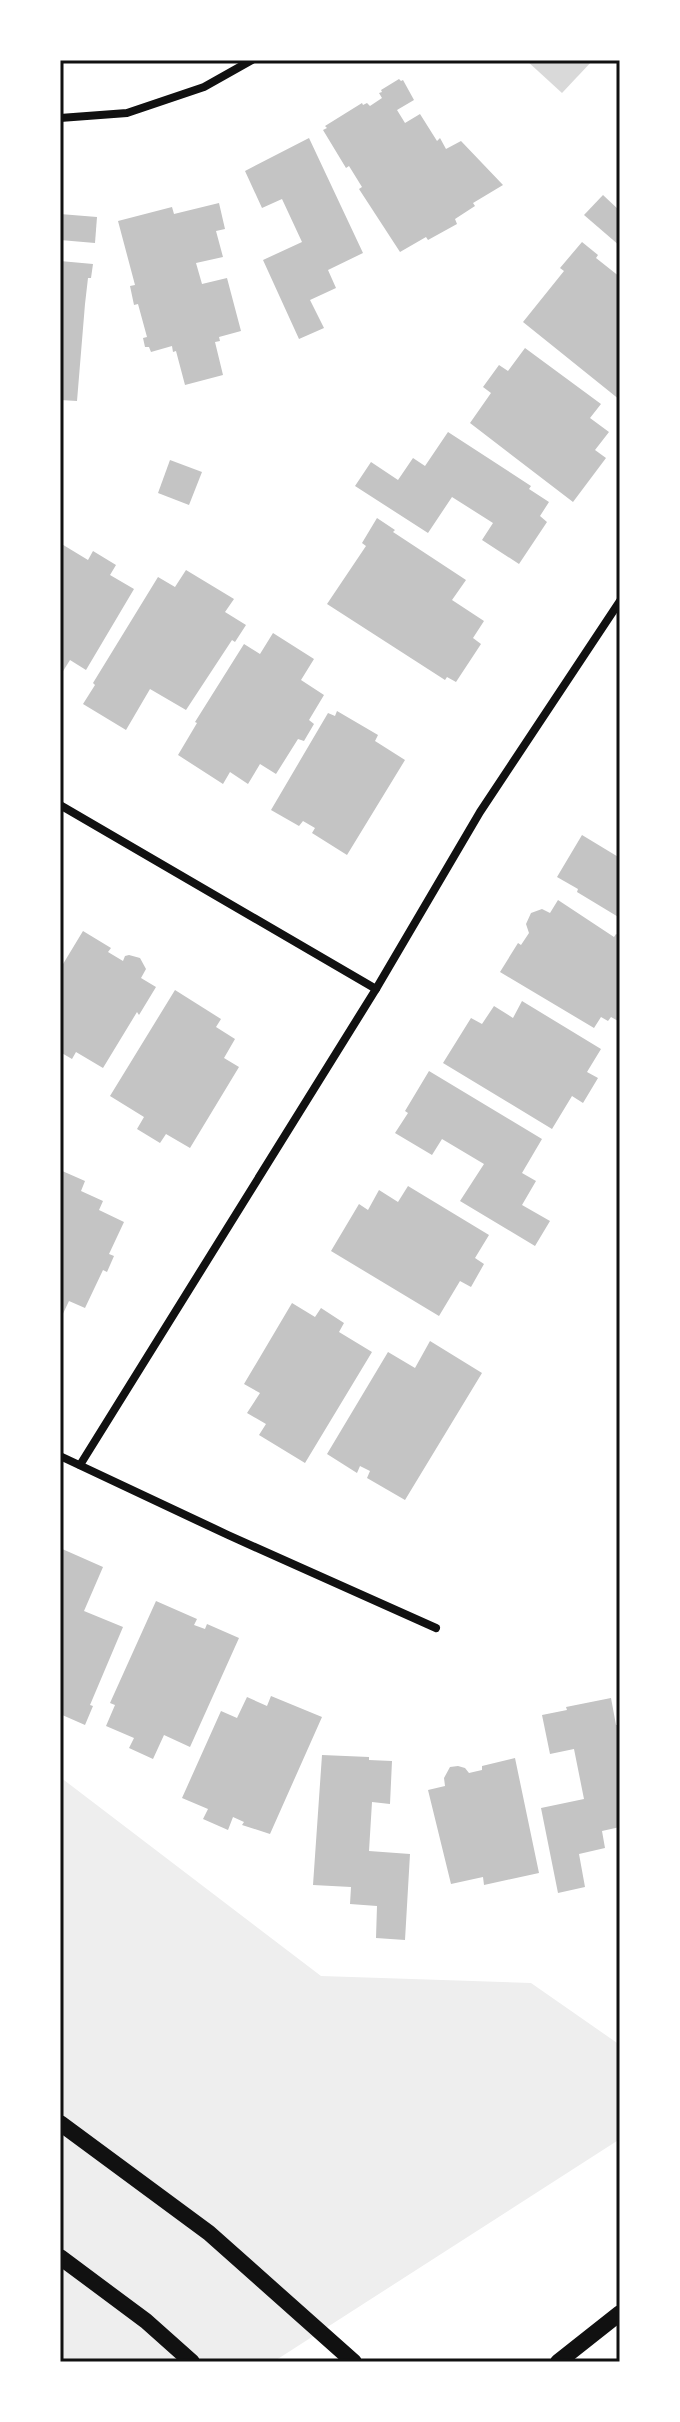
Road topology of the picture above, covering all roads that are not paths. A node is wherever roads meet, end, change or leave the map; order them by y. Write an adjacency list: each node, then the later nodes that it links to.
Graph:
1 (252, 60): 2 (street)
2 (60, 118)
3 (620, 601): 5 (street)
4 (60, 805): 5 (street)
5 (376, 989): 7 (street)
6 (60, 1456): 7 (street)
7 (80, 1465): 8 (street)
8 (436, 1628)
9 (60, 2123): 13 (main road)
10 (60, 2257): 12 (main road)
11 (620, 2313): 14 (main road)
12 (192, 2362)
13 (354, 2362)
14 (558, 2362)

